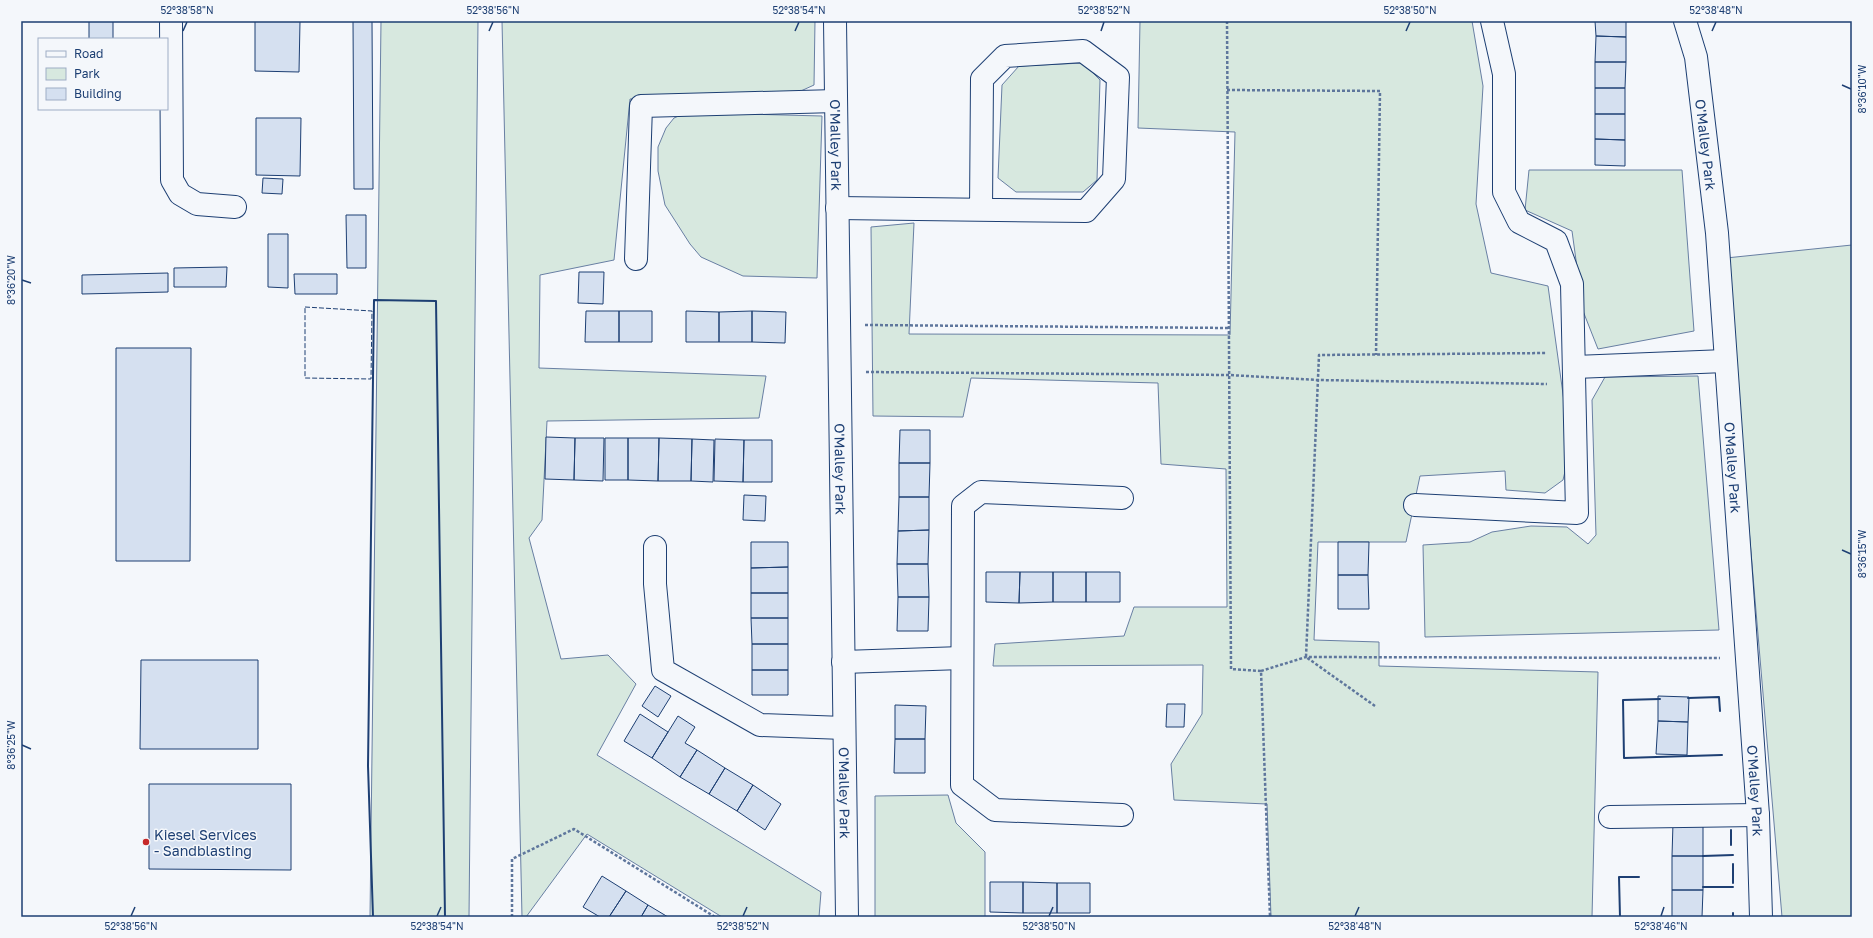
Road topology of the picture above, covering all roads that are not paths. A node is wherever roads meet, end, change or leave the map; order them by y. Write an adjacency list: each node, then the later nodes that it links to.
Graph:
1 (171, 21): 6 (street)
2 (835, 21): 5 (street, O'Malley Park)
3 (1492, 21): 11 (street)
4 (1685, 21): 10 (street, O'Malley Park)
5 (836, 102): 7 (street, O'Malley Park); 9 (street)
6 (235, 207)
7 (837, 208): 8 (street); 16 (street, O'Malley Park)
8 (981, 210): 8 (street)
9 (636, 259)
10 (1725, 360): 11 (street); 19 (street, O'Malley Park)
11 (1575, 368): 13 (street)
12 (1122, 498): 15 (street)
13 (1415, 505)
14 (656, 547): 17 (street)
15 (962, 658): 16 (street); 18 (street)
16 (844, 662): 17 (street, O'Malley Park)
17 (844, 728): 21 (street, O'Malley Park)
18 (1122, 815)
19 (1758, 815): 20 (street); 22 (street, O'Malley Park)
20 (1610, 817)
21 (847, 917)
22 (1761, 917)

